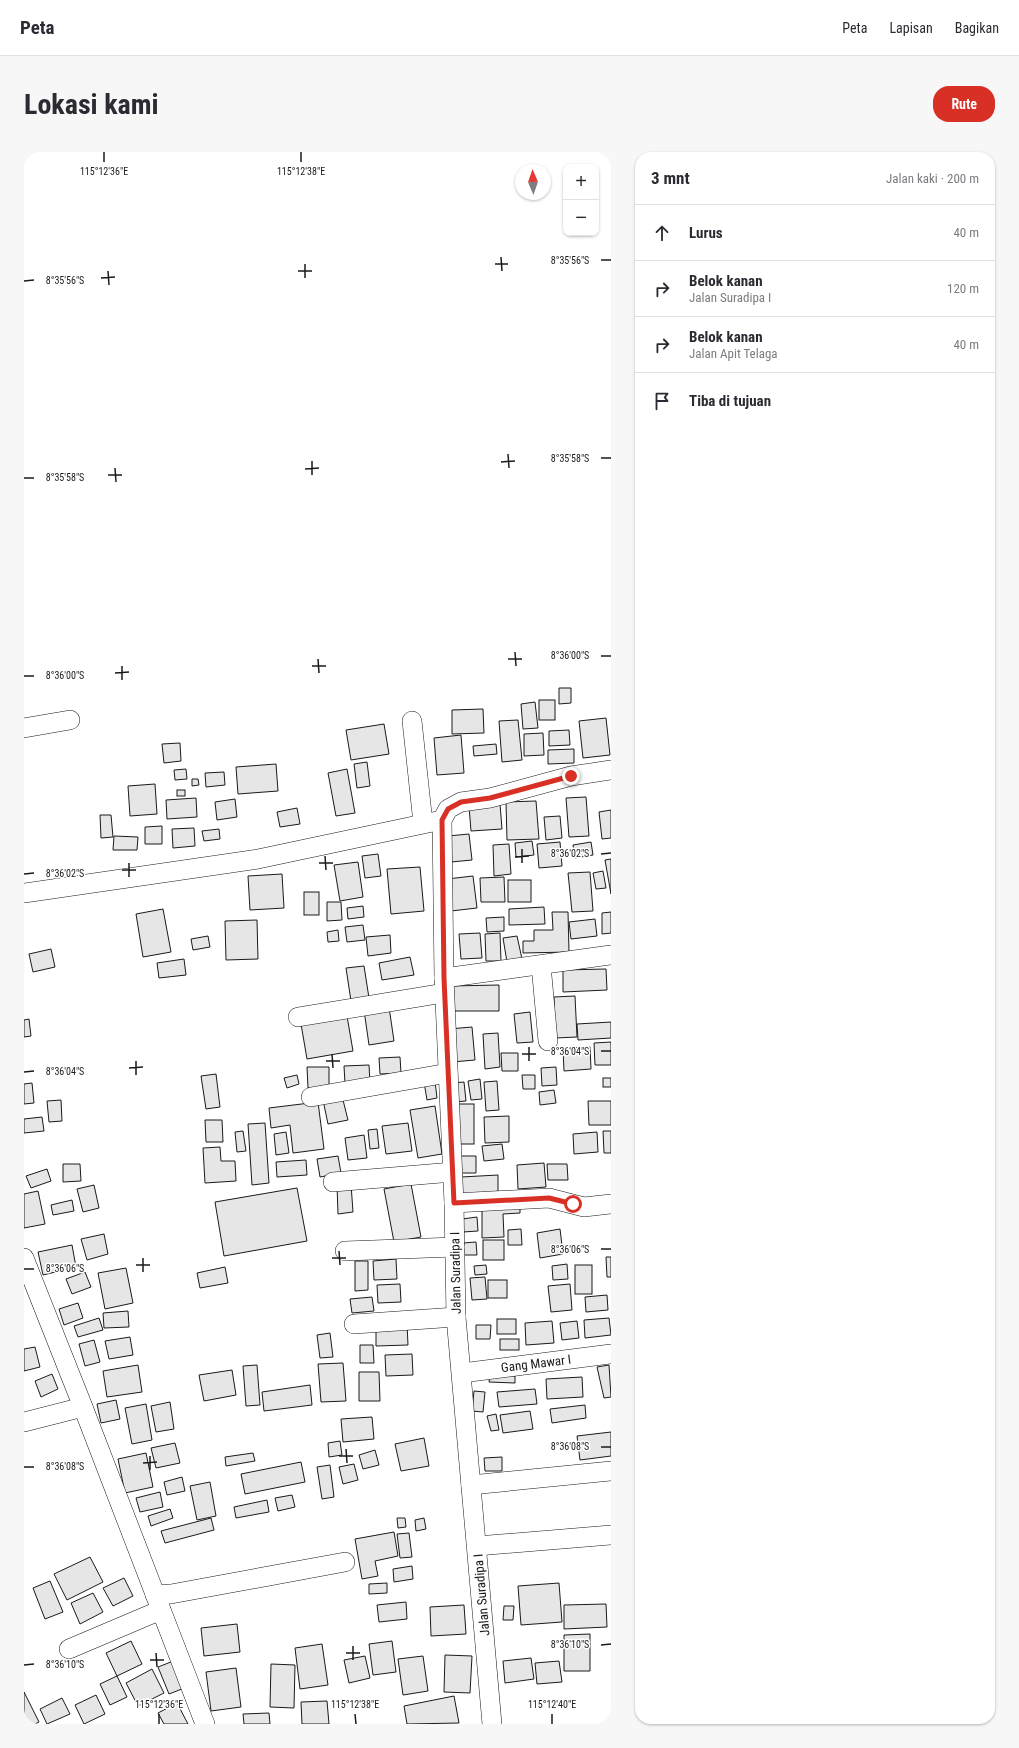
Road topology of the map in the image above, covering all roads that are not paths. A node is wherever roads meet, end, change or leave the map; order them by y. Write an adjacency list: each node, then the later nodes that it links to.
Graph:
1 (70, 720): 3 (street)
2 (412, 721): 6 (street)
3 (24, 728)
4 (611, 770): 5 (street)
5 (442, 820): 6 (street); 10 (street, Jalan Suradipa I)
6 (423, 823): 7 (street)
7 (24, 893)
8 (611, 955): 9 (street)
9 (541, 965): 10 (street); 12 (street)
10 (444, 986): 11 (street); 13 (street, Jalan Suradipa I)
11 (298, 1017)
12 (548, 1042)
13 (448, 1073): 14 (street); 15 (street, Jalan Suradipa I)
14 (311, 1097)
15 (453, 1172): 16 (street); 17 (street, Jalan Suradipa I)
16 (333, 1182)
17 (454, 1203): 18 (street); 19 (street, Jalan Suradipa I)
18 (611, 1204)
19 (455, 1247): 20 (street); 22 (street, Jalan Suradipa I)
20 (345, 1251)
21 (24, 1258): 26 (street)
22 (456, 1317): 23 (street); 25 (street, Jalan Suradipa I)
23 (354, 1324)
24 (611, 1354): 25 (street, Gang Mawar I)
25 (462, 1373): 29 (street, Jalan Suradipa I)
26 (83, 1407): 27 (street); 33 (street)
27 (24, 1422)
28 (611, 1471): 29 (street)
29 (471, 1485): 31 (street, Jalan Suradipa I)
30 (611, 1535): 31 (street)
31 (477, 1546): 36 (street, Jalan Suradipa I)
32 (344, 1562): 33 (street)
33 (158, 1602): 34 (street); 35 (street)
34 (69, 1649)
35 (205, 1724)
36 (492, 1724)

